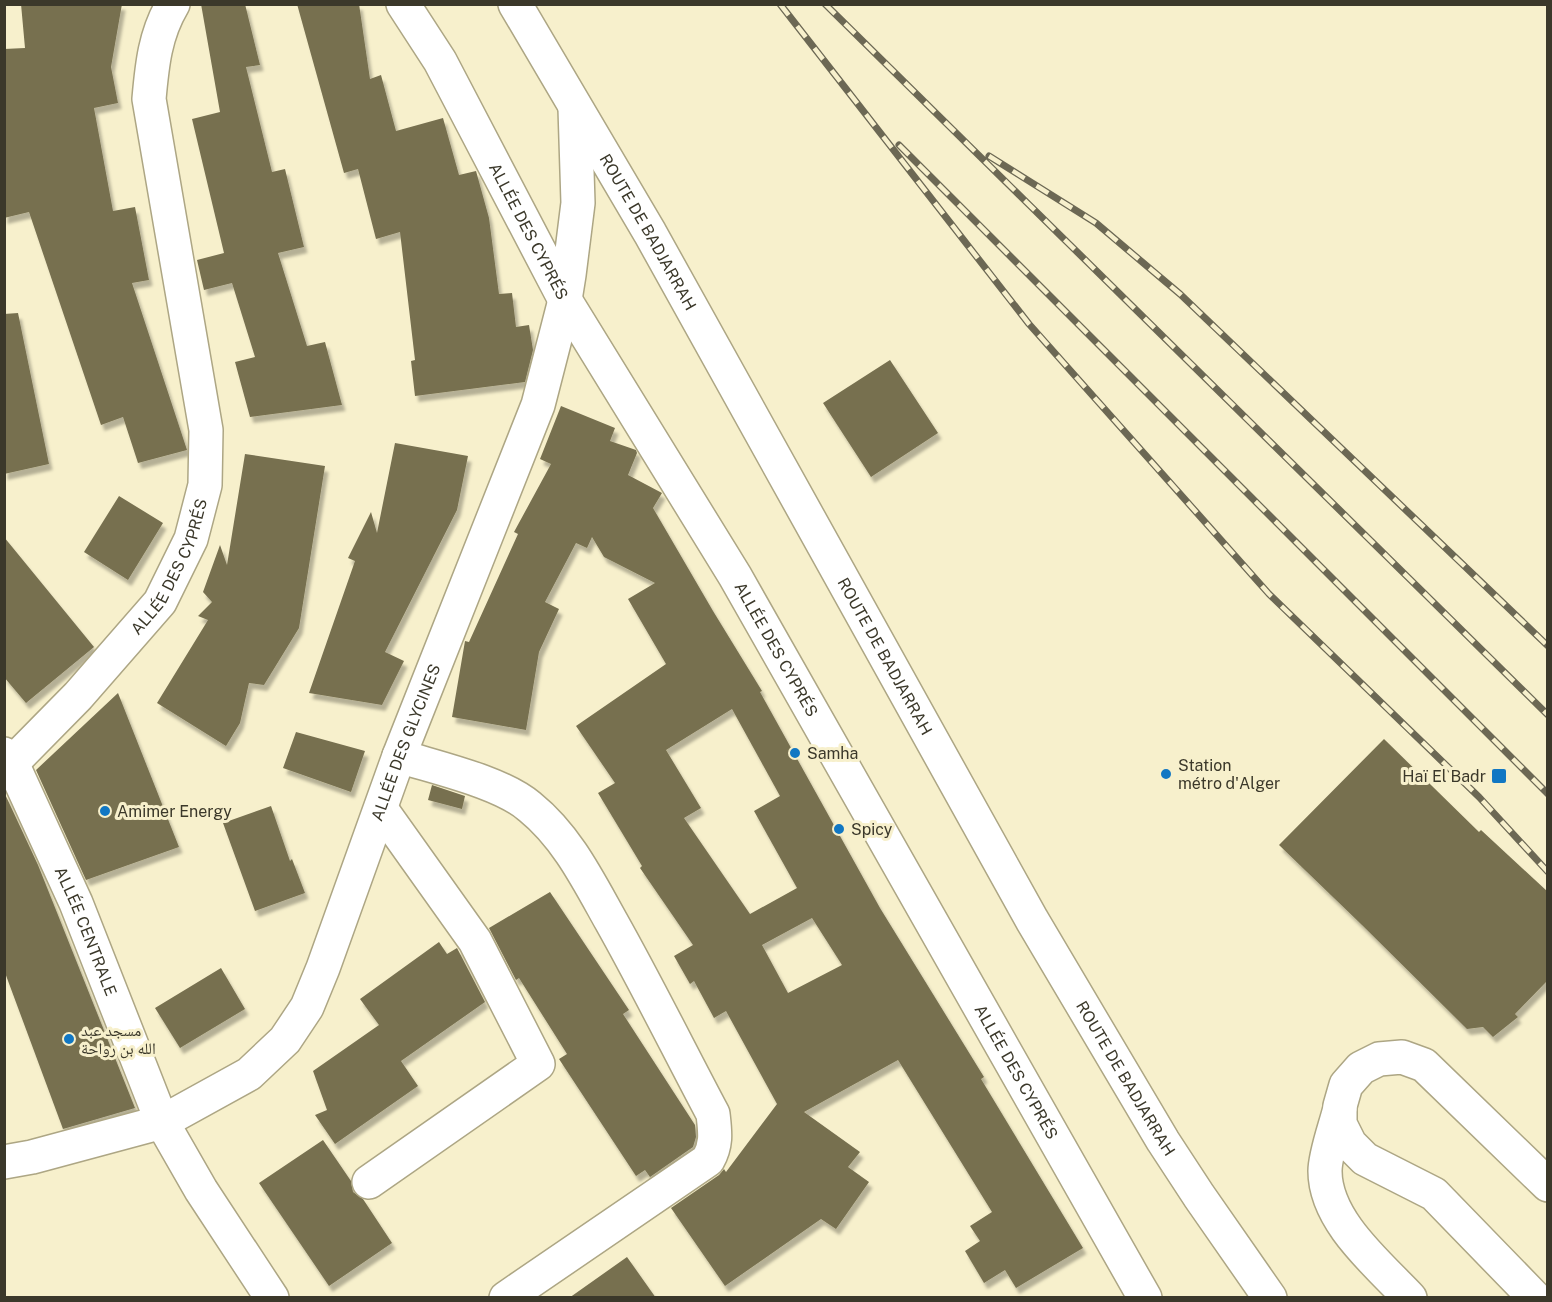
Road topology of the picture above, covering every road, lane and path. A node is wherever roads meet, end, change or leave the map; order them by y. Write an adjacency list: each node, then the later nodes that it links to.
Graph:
1 (173, 4): 7 (street, ALLÉE DES CYPRÉS)
2 (403, 4): 5 (street, ALLÉE DES CYPRÉS)
3 (515, 4): 4 (street, ROUTE DE BADJARRAH)
4 (575, 108): 5 (street, ALLÉE DES GLYCINES); 17 (street, ROUTE DE BADJARRAH)
5 (565, 300): 6 (street, ALLÉE DES GLYCINES); 16 (street, ALLÉE DES CYPRÉS)
6 (399, 756): 8 (street, ALLÉE DES GLYCINES); 15 (street)
7 (7, 762): 10 (street, ALLÉE CENTRALE)
8 (381, 809): 10 (street, ALLÉE DES GLYCINES); 12 (street)
9 (1340, 1106): 13 (street); 18 (street); 19 (street)
10 (162, 1122): 11 (street, ALLÉE DES GLYCINES); 14 (street, ALLÉE CENTRALE)
11 (4, 1162)
12 (369, 1182)
13 (1548, 1185)
14 (272, 1298)
15 (506, 1298)
16 (1145, 1298)
17 (1270, 1298)
18 (1410, 1298)
19 (1535, 1298)

